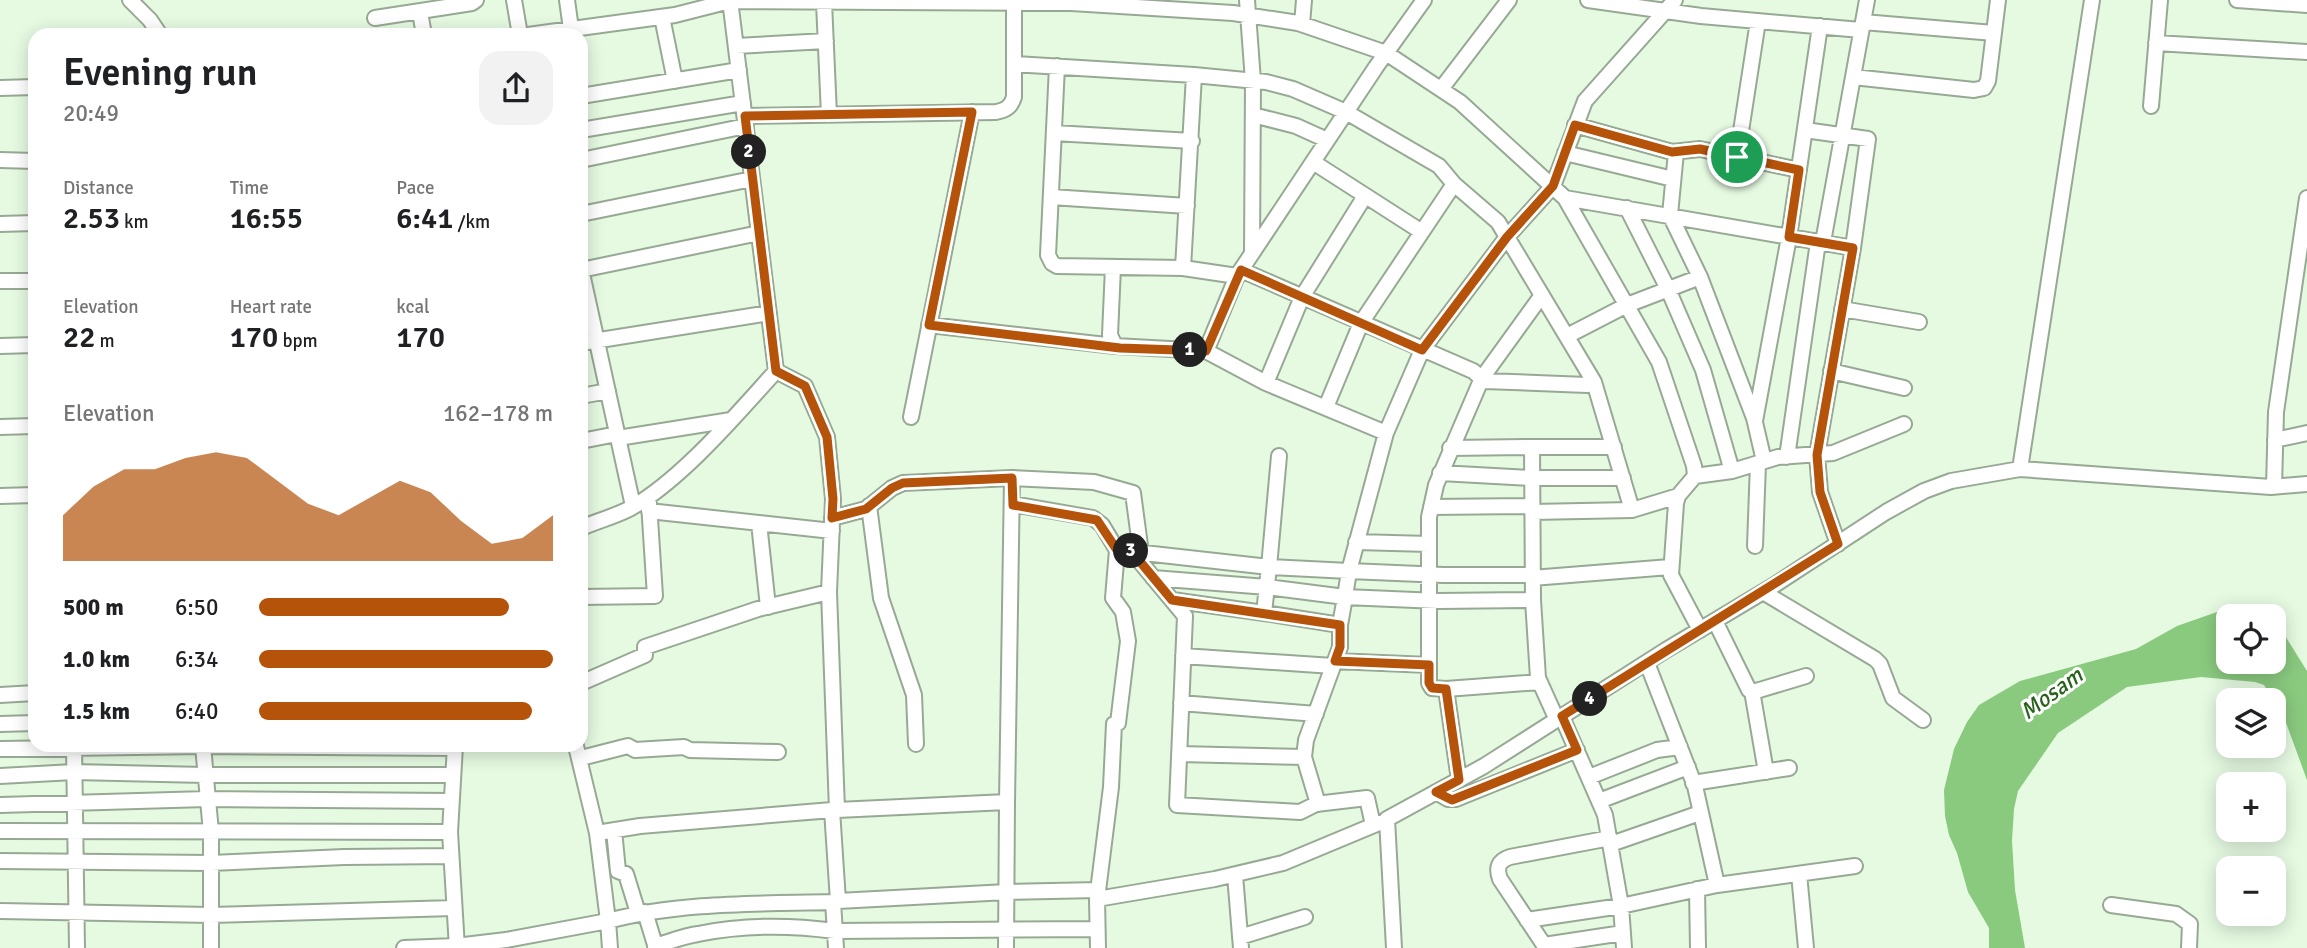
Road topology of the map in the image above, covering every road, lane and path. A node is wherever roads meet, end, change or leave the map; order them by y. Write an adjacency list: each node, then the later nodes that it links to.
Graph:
1 (130, 0): 30 (street)
2 (144, 0): 30 (street)
3 (476, 0): 26 (street)
4 (514, 0): 37 (street)
5 (567, 0): 38 (street)
6 (730, 0): 18 (street); 28 (street); 43 (street)
7 (1247, 0): 27 (street)
8 (1304, 0): 32 (street)
9 (1424, 0): 45 (street)
10 (1509, 0): 55 (street)
11 (1588, 0): 25 (street)
12 (1675, 0): 25 (street)
13 (1867, 0): 34 (street)
14 (1998, 0): 40 (street)
15 (2092, 0): 152 (street)
16 (2160, 0): 42 (street)
17 (2236, 0): 24 (street)
18 (805, 1): 21 (street)
19 (930, 1): 20 (street); 21 (street)
20 (995, 1): 22 (street)
21 (824, 2): 41 (street)
22 (1014, 2): 23 (street); 46 (street)
23 (1112, 3): 27 (street)
24 (2307, 5)
25 (1665, 11): 31 (street); 63 (street)
26 (420, 12): 29 (street); 36 (street)
27 (1249, 15): 32 (street); 52 (street)
28 (662, 17): 39 (street); 51 (street)
29 (375, 18)
30 (150, 20): 35 (street)
31 (1758, 21): 33 (street); 72 (street)
32 (1302, 24): 45 (street)
33 (1820, 26): 34 (street); 65 (street)
34 (1862, 26): 40 (street); 50 (street)
35 (155, 28)
36 (423, 28)
37 (519, 28)
38 (571, 28)
39 (579, 28)
40 (1994, 33): 50 (street)
41 (826, 41): 43 (street); 61 (street)
42 (2156, 43): 44 (street); 57 (street)
43 (736, 46): 48 (street)
44 (2307, 52)
45 (1386, 53): 55 (street); 59 (street)
46 (1014, 64): 47 (street); 58 (street)
47 (1056, 66): 49 (street); 66 (street)
48 (739, 70): 51 (street); 60 (street)
49 (1194, 75): 52 (street); 69 (street)
50 (1853, 77): 67 (street)
51 (675, 81): 56 (street)
52 (1252, 81): 59 (street); 62 (street)
53 (28, 87): 54 (street)
54 (0, 88)
55 (1440, 89): 81 (street)
56 (588, 95)
57 (2151, 106)
58 (972, 112): 61 (street); 116 (street)
59 (1346, 112): 68 (street); 80 (street)
60 (744, 115): 61 (street); 64 (street); 73 (street); 79 (street)
61 (829, 115)
62 (1252, 115): 68 (street); 98 (street)
63 (1575, 125): 70 (street); 71 (street)
64 (588, 129)
65 (1805, 130): 67 (street); 77 (street)
66 (1054, 133): 69 (street); 83 (street)
67 (1842, 137): 96 (street); 97 (street)
68 (1327, 140): 76 (street)
69 (1192, 141): 86 (street)
70 (1676, 152): 72 (street); 78 (street)
71 (1565, 153): 78 (street); 81 (street)
72 (1737, 157): 77 (street)
73 (588, 158)
74 (0, 160): 75 (street)
75 (28, 161)
76 (1313, 162): 82 (street); 98 (street)
77 (1799, 170): 95 (street)
78 (1673, 179): 89 (street)
79 (752, 180): 88 (street); 93 (street)
80 (1454, 184): 92 (street); 94 (street)
81 (1553, 186): 84 (street); 94 (street)
82 (1365, 196): 92 (street); 109 (street)
83 (1051, 197): 86 (street); 99 (street)
84 (1565, 198): 87 (street); 110 (street)
85 (2307, 198): 103 (street)
86 (1187, 206): 100 (street)
87 (1626, 208): 89 (street); 107 (street)
88 (588, 213)
89 (1670, 215): 95 (street); 104 (street)
90 (28, 223): 91 (street)
91 (0, 224)
92 (1422, 232): 115 (street)
93 (759, 233): 101 (street); 113 (street)
94 (1507, 237): 108 (street); 123 (street)
95 (1789, 237): 96 (street); 136 (street)
96 (1820, 242): 97 (street); 150 (street)
97 (1853, 248): 112 (street)
98 (1252, 254): 102 (street)
99 (1113, 267): 100 (street); 122 (street)
100 (1183, 268): 102 (street)
101 (588, 269)
102 (1239, 273): 109 (street); 124 (street)
103 (2301, 273): 144 (street)
104 (1700, 277): 107 (street); 136 (street)
105 (0, 281): 106 (street)
106 (28, 281)
107 (1668, 289): 110 (street); 153 (street)
108 (1542, 295): 117 (street); 127 (street)
109 (1302, 297): 115 (street); 129 (street)
110 (1627, 305): 117 (street); 155 (street)
111 (588, 308): 118 (street)
112 (1842, 309): 114 (street); 126 (street)
113 (769, 313): 118 (street); 125 (street)
114 (1919, 322)
115 (1360, 323): 123 (street); 133 (street)
116 (929, 325): 122 (street); 134 (street)
117 (1567, 336): 128 (street)
118 (597, 340): 119 (street); 131 (street)
119 (588, 342)
120 (28, 345): 121 (street)
121 (0, 346)
122 (1115, 346): 124 (street)
123 (1422, 350): 127 (street); 140 (street)
124 (1206, 351): 129 (street)
125 (776, 371): 135 (street); 173 (street)
126 (1831, 371): 130 (street); 148 (street)
127 (1482, 378): 128 (street); 147 (street)
128 (1594, 382): 146 (street)
129 (1266, 383): 133 (street)
130 (1904, 388)
131 (608, 391): 132 (street); 142 (street)
132 (588, 395)
133 (1326, 407): 140 (street)
134 (911, 418)
135 (731, 420): 142 (street); 162 (street)
136 (1755, 421): 151 (street)
137 (1904, 424): 148 (street)
138 (28, 426): 139 (street)
139 (0, 427)
140 (1386, 433): 175 (street)
141 (2307, 433): 144 (street)
142 (618, 436): 143 (street); 166 (street)
143 (588, 439)
144 (2275, 440): 160 (street)
145 (1532, 447): 146 (street); 147 (street); 157 (street)
146 (1614, 447): 158 (street)
147 (1450, 448): 154 (street)
148 (1817, 455): 150 (street); 177 (street)
149 (1279, 456): 180 (street)
150 (1787, 457): 151 (street)
151 (1761, 462): 153 (street); 178 (street)
152 (2020, 469): 160 (street); 177 (street)
153 (1732, 471): 155 (street)
154 (1440, 473): 157 (street); 168 (street)
155 (1695, 476): 164 (street)
156 (1012, 478): 165 (street); 167 (street); 179 (street)
157 (1532, 478): 158 (street); 169 (street)
158 (1623, 478): 170 (street)
159 (2307, 484): 160 (street)
160 (2274, 487)
161 (28, 495): 163 (street)
162 (649, 495): 166 (street); 171 (street)
163 (0, 496)
164 (1678, 496): 170 (street); 181 (street)
165 (1013, 505): 179 (street); 242 (street)
166 (633, 506): 174 (street)
167 (869, 506): 173 (street); 216 (street)
168 (1431, 507): 169 (street); 176 (street)
169 (1532, 509): 170 (street); 184 (street)
170 (1632, 510)
171 (649, 511): 172 (street); 189 (street)
172 (759, 523): 173 (street); 194 (street)
173 (832, 524): 187 (street)
174 (588, 525)
175 (1356, 542): 176 (street); 182 (street)
176 (1429, 544): 183 (street)
177 (1838, 544): 188 (street)
178 (1755, 546)
179 (1130, 551): 180 (street); 185 (street); 268 (street)
180 (1269, 567): 182 (street); 186 (street)
181 (1670, 567): 184 (street); 198 (street)
182 (1349, 571): 183 (street); 190 (street)
183 (1429, 575): 184 (street); 192 (street)
184 (1532, 577): 193 (street)
185 (1153, 578): 186 (street); 191 (street)
186 (1267, 587): 190 (street); 195 (street)
187 (829, 592): 194 (street); 247 (street)
188 (1763, 592): 196 (street); 213 (street)
189 (588, 597)
190 (1345, 597): 192 (street); 197 (street)
191 (1172, 600): 195 (street); 199 (street)
192 (1429, 600): 193 (street); 202 (street)
193 (1532, 600): 205 (street)
194 (768, 607): 204 (street)
195 (1264, 613): 197 (street)
196 (1715, 621): 198 (street); 207 (street)
197 (1340, 625): 201 (street)
198 (1700, 630): 200 (street)
199 (1183, 656): 201 (street); 210 (street)
200 (1647, 663): 212 (street); 217 (street)
201 (1334, 664): 202 (street); 211 (street)
202 (1429, 665): 206 (street)
203 (1806, 676): 207 (street)
204 (588, 680)
205 (1540, 682): 206 (street); 212 (street)
206 (1446, 689): 237 (street)
207 (1752, 691): 232 (street)
208 (28, 693): 209 (street)
209 (0, 695)
210 (1181, 703): 211 (street); 227 (street)
211 (1316, 714): 228 (street)
212 (1559, 718): 220 (street); 237 (street)
213 (1923, 720)
214 (28, 723): 215 (street)
215 (0, 724)
216 (916, 744)
217 (1680, 747): 229 (street); 236 (street)
218 (28, 748): 219 (street)
219 (0, 749)
220 (1577, 750): 236 (street); 239 (street)
221 (588, 751): 226 (street)
222 (74, 752): 231 (street)
223 (203, 752): 233 (street)
224 (455, 752): 234 (street)
225 (578, 752): 256 (street)
226 (778, 752)
227 (1180, 754): 228 (street); 245 (street)
228 (1304, 757): 245 (street)
229 (1688, 767): 238 (street); 243 (street)
230 (1789, 768): 232 (street)
231 (74, 772): 233 (street); 235 (street); 244 (street)
232 (1766, 772): 238 (street)
233 (205, 775): 234 (street); 240 (street)
234 (453, 775): 241 (street)
235 (0, 776)
236 (1589, 777): 243 (street)
237 (1459, 780): 239 (street)
238 (1693, 783): 248 (street)
239 (1436, 792): 249 (street)
240 (207, 799): 241 (street); 244 (street); 254 (street)
241 (452, 802): 255 (street)
242 (1007, 802): 247 (street); 267 (street)
243 (1599, 802): 257 (street)
244 (75, 803): 246 (street); 253 (street)
245 (1318, 804): 250 (street)
246 (0, 805)
247 (834, 810): 251 (street); 269 (street)
248 (1700, 813): 257 (street); 265 (street)
249 (1387, 819): 250 (street); 295 (street)
250 (1373, 825): 264 (street)
251 (614, 830): 256 (street); 275 (street)
252 (0, 831): 253 (street)
253 (76, 831): 254 (street); 260 (street)
254 (211, 832): 255 (street); 261 (street)
255 (450, 832): 258 (street)
256 (597, 833): 279 (street)
257 (1611, 841): 271 (street); 278 (street)
258 (452, 856): 261 (street); 272 (street)
259 (0, 861): 260 (street)
260 (77, 862): 261 (street); 274 (street)
261 (211, 863): 276 (street)
262 (1855, 866): 263 (street)
263 (1799, 874): 265 (street); 298 (street)
264 (1235, 875): 268 (street); 284 (street)
265 (1717, 885): 266 (street)
266 (1698, 889): 271 (street); 297 (street)
267 (1007, 892): 268 (street); 269 (street); 280 (street)
268 (1098, 894): 281 (street)
269 (836, 902): 275 (street); 282 (street)
270 (2111, 905): 299 (street)
271 (1620, 906): 278 (street); 283 (street)
272 (454, 908): 276 (street); 285 (street)
273 (0, 911): 274 (street)
274 (77, 912): 276 (street); 288 (street)
275 (642, 913): 279 (street); 286 (street)
276 (211, 915): 289 (street)
277 (1305, 916): 284 (street)
278 (1527, 920): 287 (street)
279 (608, 921): 285 (street); 291 (street)
280 (1006, 929): 281 (street); 282 (street); 293 (street)
281 (1097, 929): 294 (street)
282 (835, 931): 286 (street); 292 (street)
283 (1623, 933): 287 (street); 296 (street)
284 (1240, 943)
285 (456, 947): 290 (street)
286 (656, 947)
287 (1545, 947)
288 (78, 948)
289 (211, 948)
290 (404, 948)
291 (610, 948)
292 (836, 948)
293 (1006, 948)
294 (1098, 948)
295 (1394, 948)
296 (1624, 948)
297 (1698, 948)
298 (1806, 948)
299 (2189, 948)

